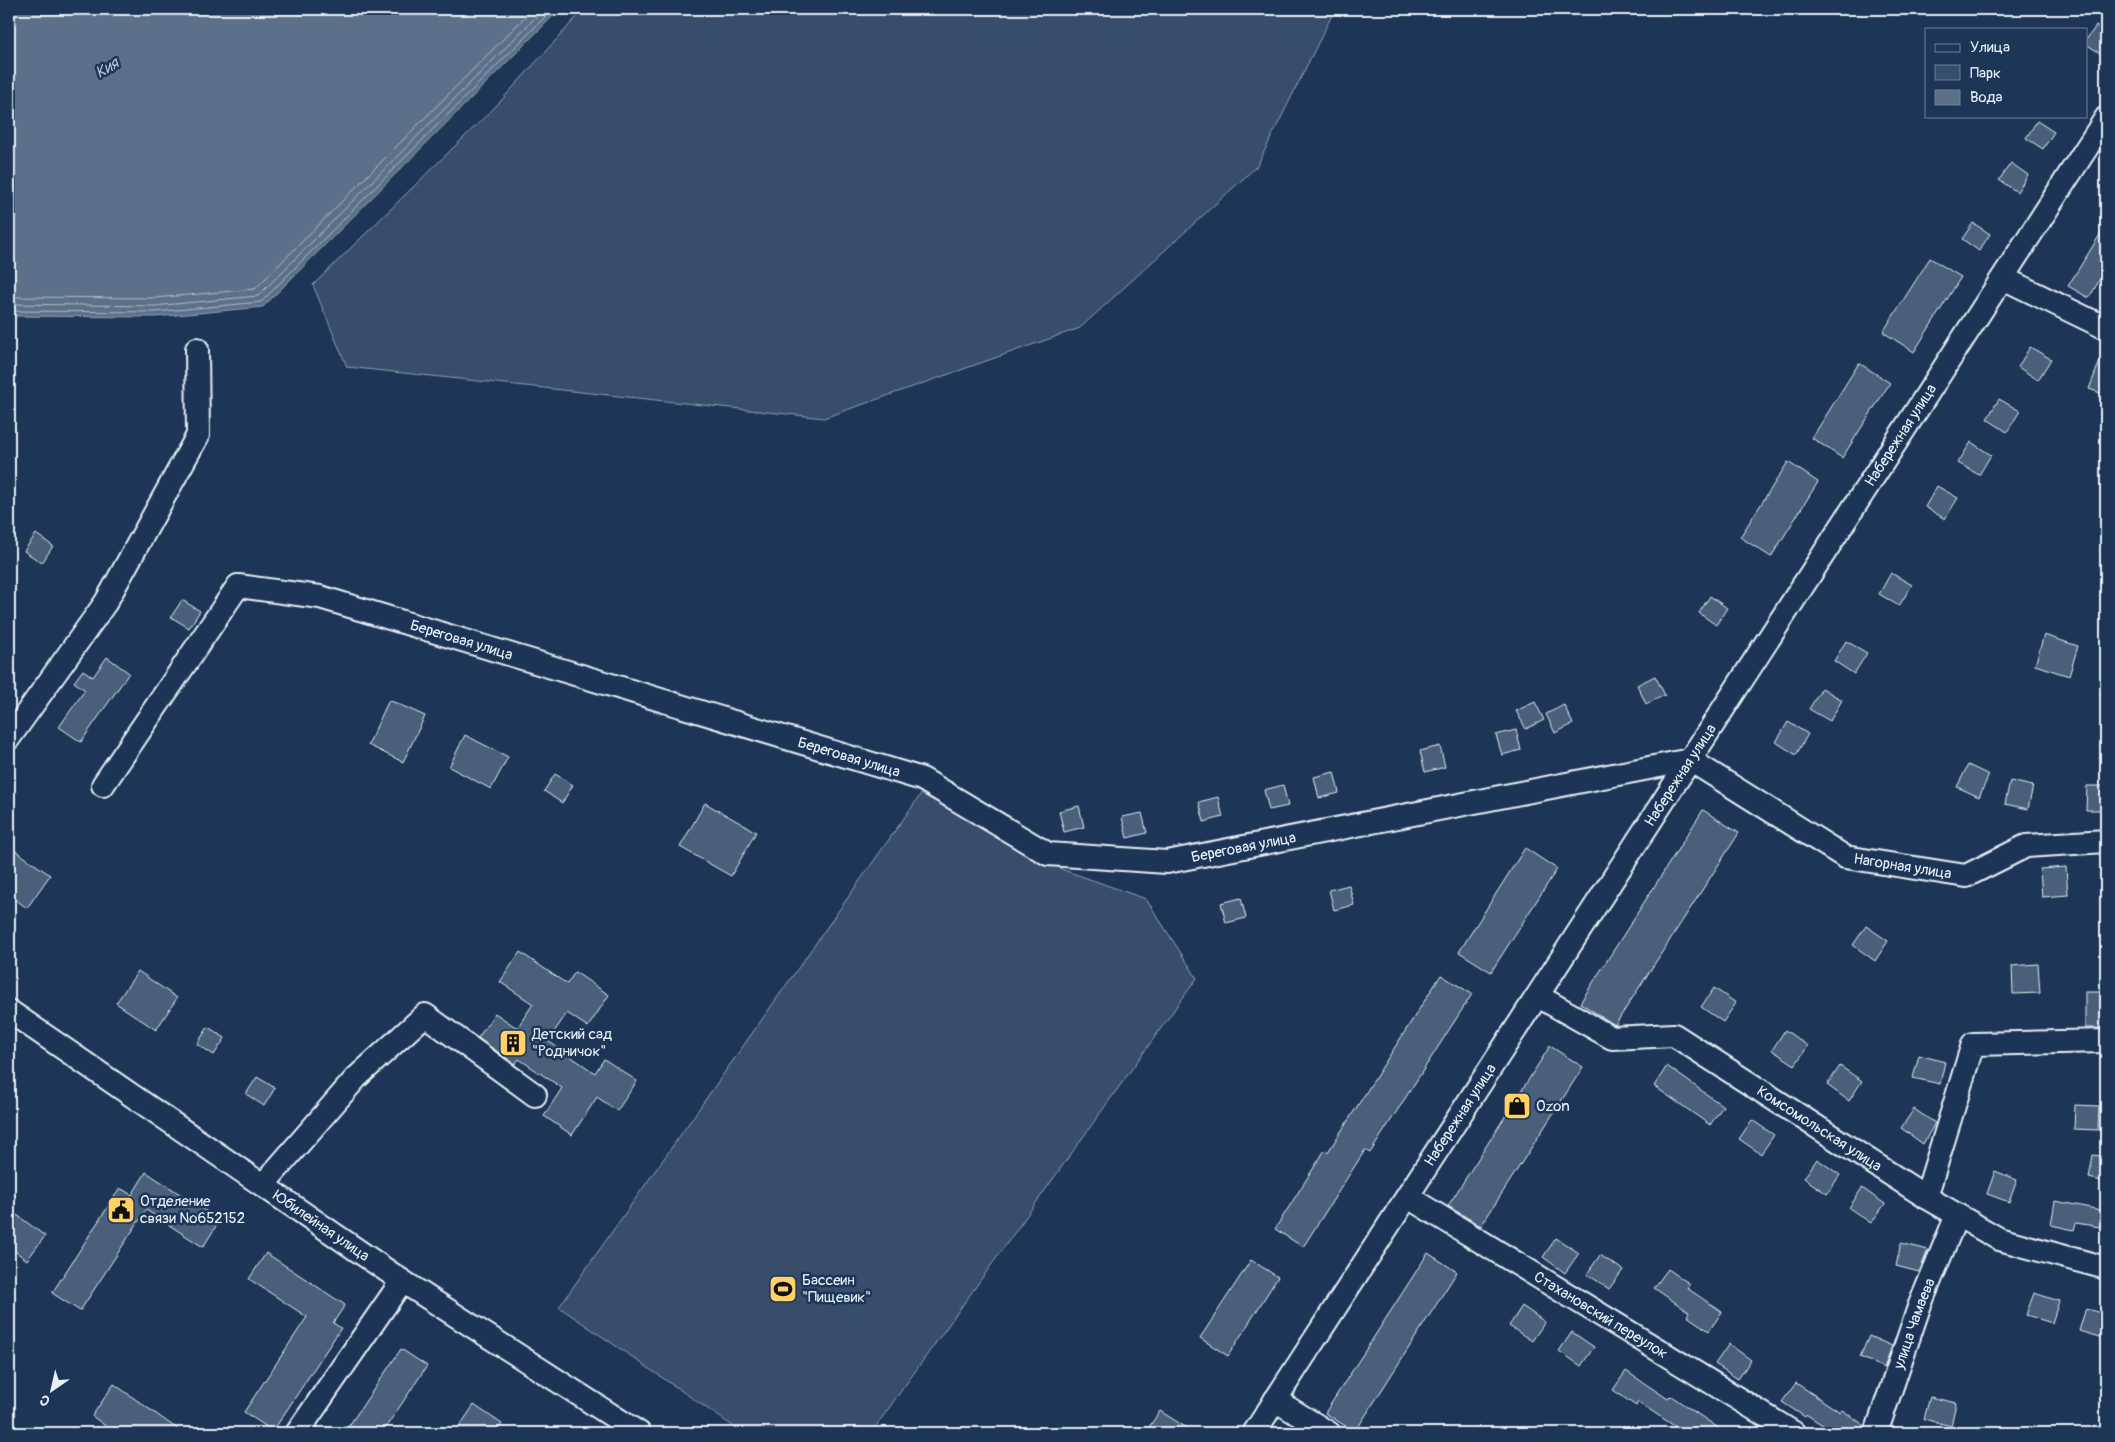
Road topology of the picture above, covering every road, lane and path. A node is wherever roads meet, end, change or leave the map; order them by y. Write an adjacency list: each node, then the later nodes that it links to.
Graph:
1 (2106, 118): 2 (street, Набережная улица)
2 (2003, 278): 3 (street); 6 (street, Набережная улица)
3 (2106, 328)
4 (197, 348): 5 (street)
5 (9, 738)
6 (1690, 760): 7 (street, Береговая улица); 8 (street, Нагорная улица); 9 (street, Набережная улица)
7 (103, 785)
8 (2106, 840)
9 (1538, 996): 14 (street, Набережная улица); 15 (street, Комсомольская улица)
10 (9, 1010): 13 (street, Юбилейная улица)
11 (2106, 1041): 15 (street)
12 (535, 1095): 13 (street)
13 (263, 1186): 18 (street, Юбилейная улица)
14 (1408, 1197): 19 (street, Набережная улица); 24 (street, Стахановский переулок)
15 (1926, 1197): 16 (street, Комсомольская улица)
16 (1957, 1215): 17 (street, Комсомольская улица); 25 (street, улица Чамаева)
17 (2106, 1268)
18 (402, 1281): 20 (street); 21 (street, Юбилейная улица)
19 (1275, 1400): 22 (street, Набережная улица); 23 (street)
20 (297, 1433)
21 (638, 1433)
22 (1254, 1433)
23 (1329, 1433)
24 (1794, 1433)
25 (1876, 1433)

